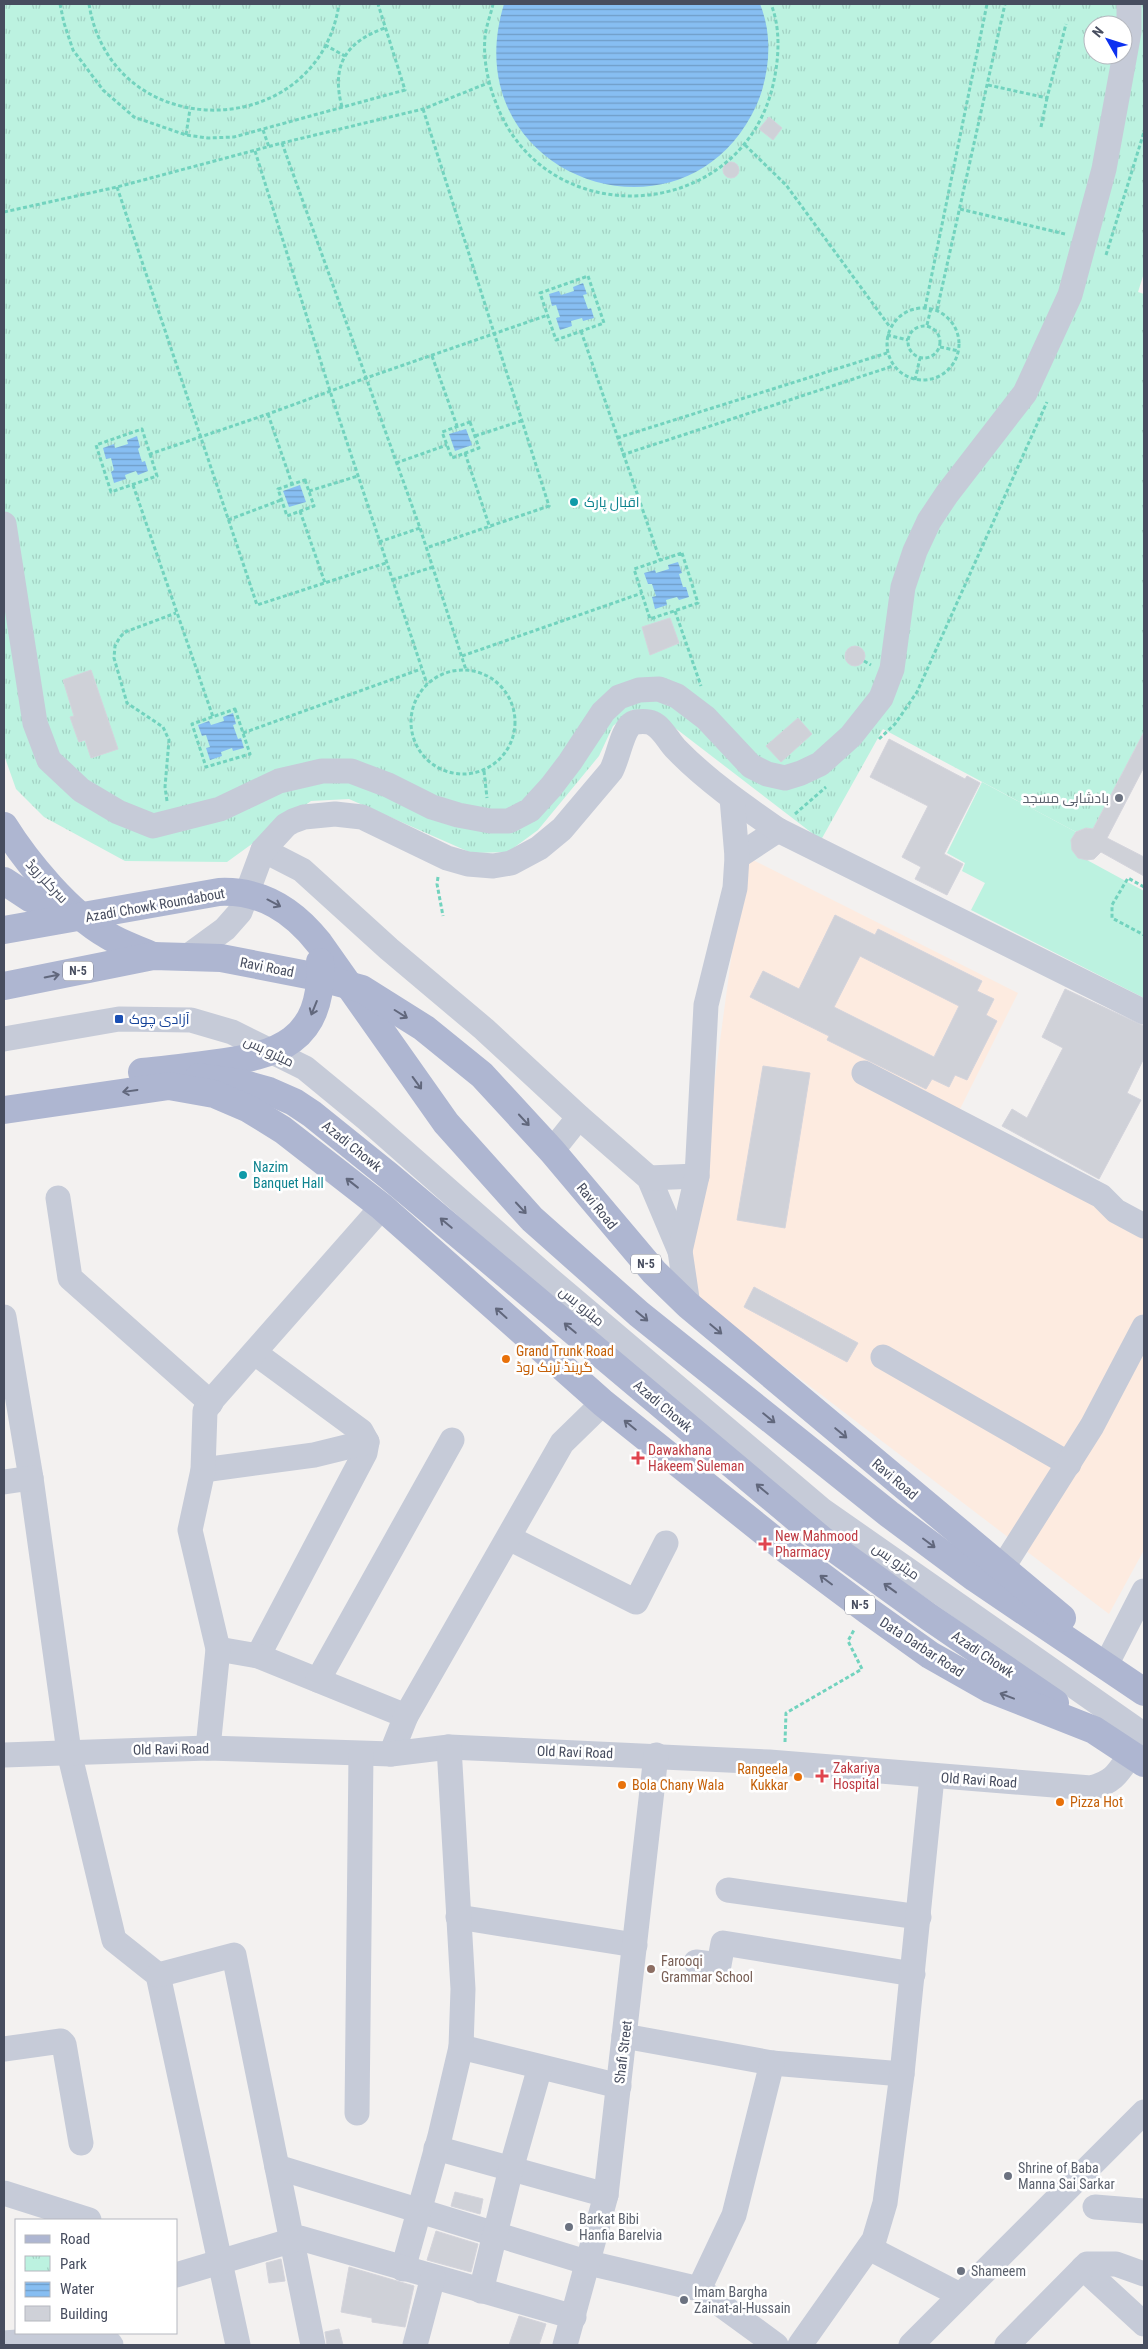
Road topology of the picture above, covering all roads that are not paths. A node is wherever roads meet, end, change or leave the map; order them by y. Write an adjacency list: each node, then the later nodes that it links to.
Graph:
1 (1128, 4): 2 (street)
2 (4, 524)
3 (732, 798): 5 (street); 6 (street); 7 (street)
4 (4, 826): 12 (main road, سرکلر روڈ)
5 (778, 830): 7 (street); 15 (street)
6 (263, 850): 13 (street); 21 (street)
7 (738, 857): 23 (street)
8 (4, 881): 9 (main road, سرکلر روڈ)
9 (78, 918): 10 (main road, Azadi Chowk Roundabout); 11 (main road, Azadi Chowk Roundabout, one-way to 11)
10 (4, 930)
11 (319, 943): 17 (main road, one-way to 17); 48 (main road, one-way to 48)
12 (153, 956): 13 (main road, Ravi Road / N-5); 14 (main road, Ravi Road / N-5, one-way to 12)
13 (188, 956): 22 (main road, Ravi Road / N-5, one-way to 22)
14 (4, 986)
15 (1144, 1012)
16 (4, 1039): 55 (street, میٹرو بس)
17 (148, 1072): 19 (main road); 52 (main road, Azadi Chowk, one-way to 17)
18 (864, 1073): 27 (street)
19 (4, 1092)
20 (4, 1110): 26 (main road, N-5, one-way to 20)
21 (579, 1118): 22 (street); 24 (street)
22 (552, 1151): 29 (main road, Ravi Road / N-5)
23 (697, 1176): 24 (street); 28 (street)
24 (649, 1178): 28 (street)
25 (58, 1198): 34 (street)
26 (382, 1207): 32 (street); 35 (main road, N-5, one-way to 26)
27 (1144, 1226)
28 (680, 1251): 29 (street)
29 (688, 1305): 44 (main road, Ravi Road / N-5, one-way to 44)
30 (4, 1317): 40 (street)
31 (1144, 1327): 38 (street)
32 (255, 1353): 34 (street); 37 (street)
33 (883, 1357): 38 (street)
34 (211, 1403): 39 (street)
35 (603, 1403): 42 (street); 52 (main road, Data Darbar Road / N-5, one-way to 35)
36 (452, 1440): 49 (street)
37 (367, 1442): 39 (street); 47 (street)
38 (1069, 1464): 44 (street)
39 (203, 1470): 46 (street)
40 (31, 1478): 41 (street); 56 (street)
41 (4, 1482)
42 (509, 1538): 43 (street); 51 (street)
43 (666, 1543)
44 (1003, 1567): 48 (main road, Ravi Road / N-5)
45 (1144, 1591): 48 (street)
46 (218, 1649): 47 (street); 54 (street)
47 (258, 1656): 49 (street)
48 (1106, 1665): 50 (main road, N-5)
49 (318, 1680): 51 (street)
50 (1144, 1692)
51 (406, 1716): 58 (street)
52 (1094, 1730): 55 (main road, Data Darbar Road / N-5)
53 (449, 1747): 58 (street, Old Ravi Road); 60 (street, Old Ravi Road); 63 (street)
54 (208, 1748): 56 (street, Old Ravi Road); 57 (street, Old Ravi Road)
55 (1140, 1750): 61 (street, Old Ravi Road)
56 (69, 1752): 59 (street, Old Ravi Road); 68 (street)
57 (361, 1754): 58 (street, Old Ravi Road); 77 (street)
58 (391, 1754)
59 (4, 1755)
60 (656, 1755): 61 (street, Old Ravi Road); 65 (street, Shafi Street)
61 (932, 1777): 64 (street)
62 (728, 1890): 64 (street)
63 (458, 1917): 65 (street); 70 (street)
64 (919, 1917): 67 (street)
65 (635, 1945): 69 (street, Shafi Street)
66 (696, 1962): 67 (street)
67 (913, 1974): 74 (street)
68 (158, 1975): 80 (street); 91 (street)
69 (624, 2036): 72 (street); 75 (street, Shafi Street)
70 (461, 2047): 73 (street); 79 (street)
71 (4, 2049): 78 (street)
72 (772, 2063): 74 (street); 98 (street)
73 (540, 2066): 75 (street); 81 (street)
74 (902, 2074): 90 (street)
75 (619, 2086): 83 (street, Shafi Street)
76 (1144, 2112): 100 (street)
77 (358, 2113)
78 (80, 2143)
79 (436, 2148): 81 (street); 85 (street)
80 (277, 2167): 85 (street); 89 (street)
81 (511, 2169): 83 (street); 88 (street)
82 (4, 2193): 87 (street)
83 (606, 2195): 92 (street, Shafi Street)
84 (1095, 2207): 86 (street)
85 (419, 2210): 88 (street); 94 (street)
86 (1144, 2211)
87 (86, 2219)
88 (495, 2234): 92 (street); 99 (street)
89 (292, 2241): 91 (street); 94 (street); 108 (street)
90 (869, 2248): 100 (street); 112 (street)
91 (221, 2261): 95 (street); 107 (street)
92 (589, 2263): 98 (street); 101 (street, Shafi Street)
93 (1083, 2268): 96 (street); 102 (street); 103 (street)
94 (404, 2269): 97 (street)
95 (178, 2274)
96 (1144, 2274)
97 (433, 2277): 99 (street); 109 (street)
98 (700, 2289): 111 (street)
99 (481, 2291): 101 (street)
100 (960, 2295): 104 (street)
101 (574, 2317): 110 (street, Shafi Street)
102 (1144, 2324)
103 (1022, 2340)
104 (920, 2342)
105 (4, 2343): 106 (street)
106 (111, 2345)
107 (238, 2345)
108 (313, 2345)
109 (415, 2345)
110 (565, 2345)
111 (776, 2345)
112 (800, 2345)

